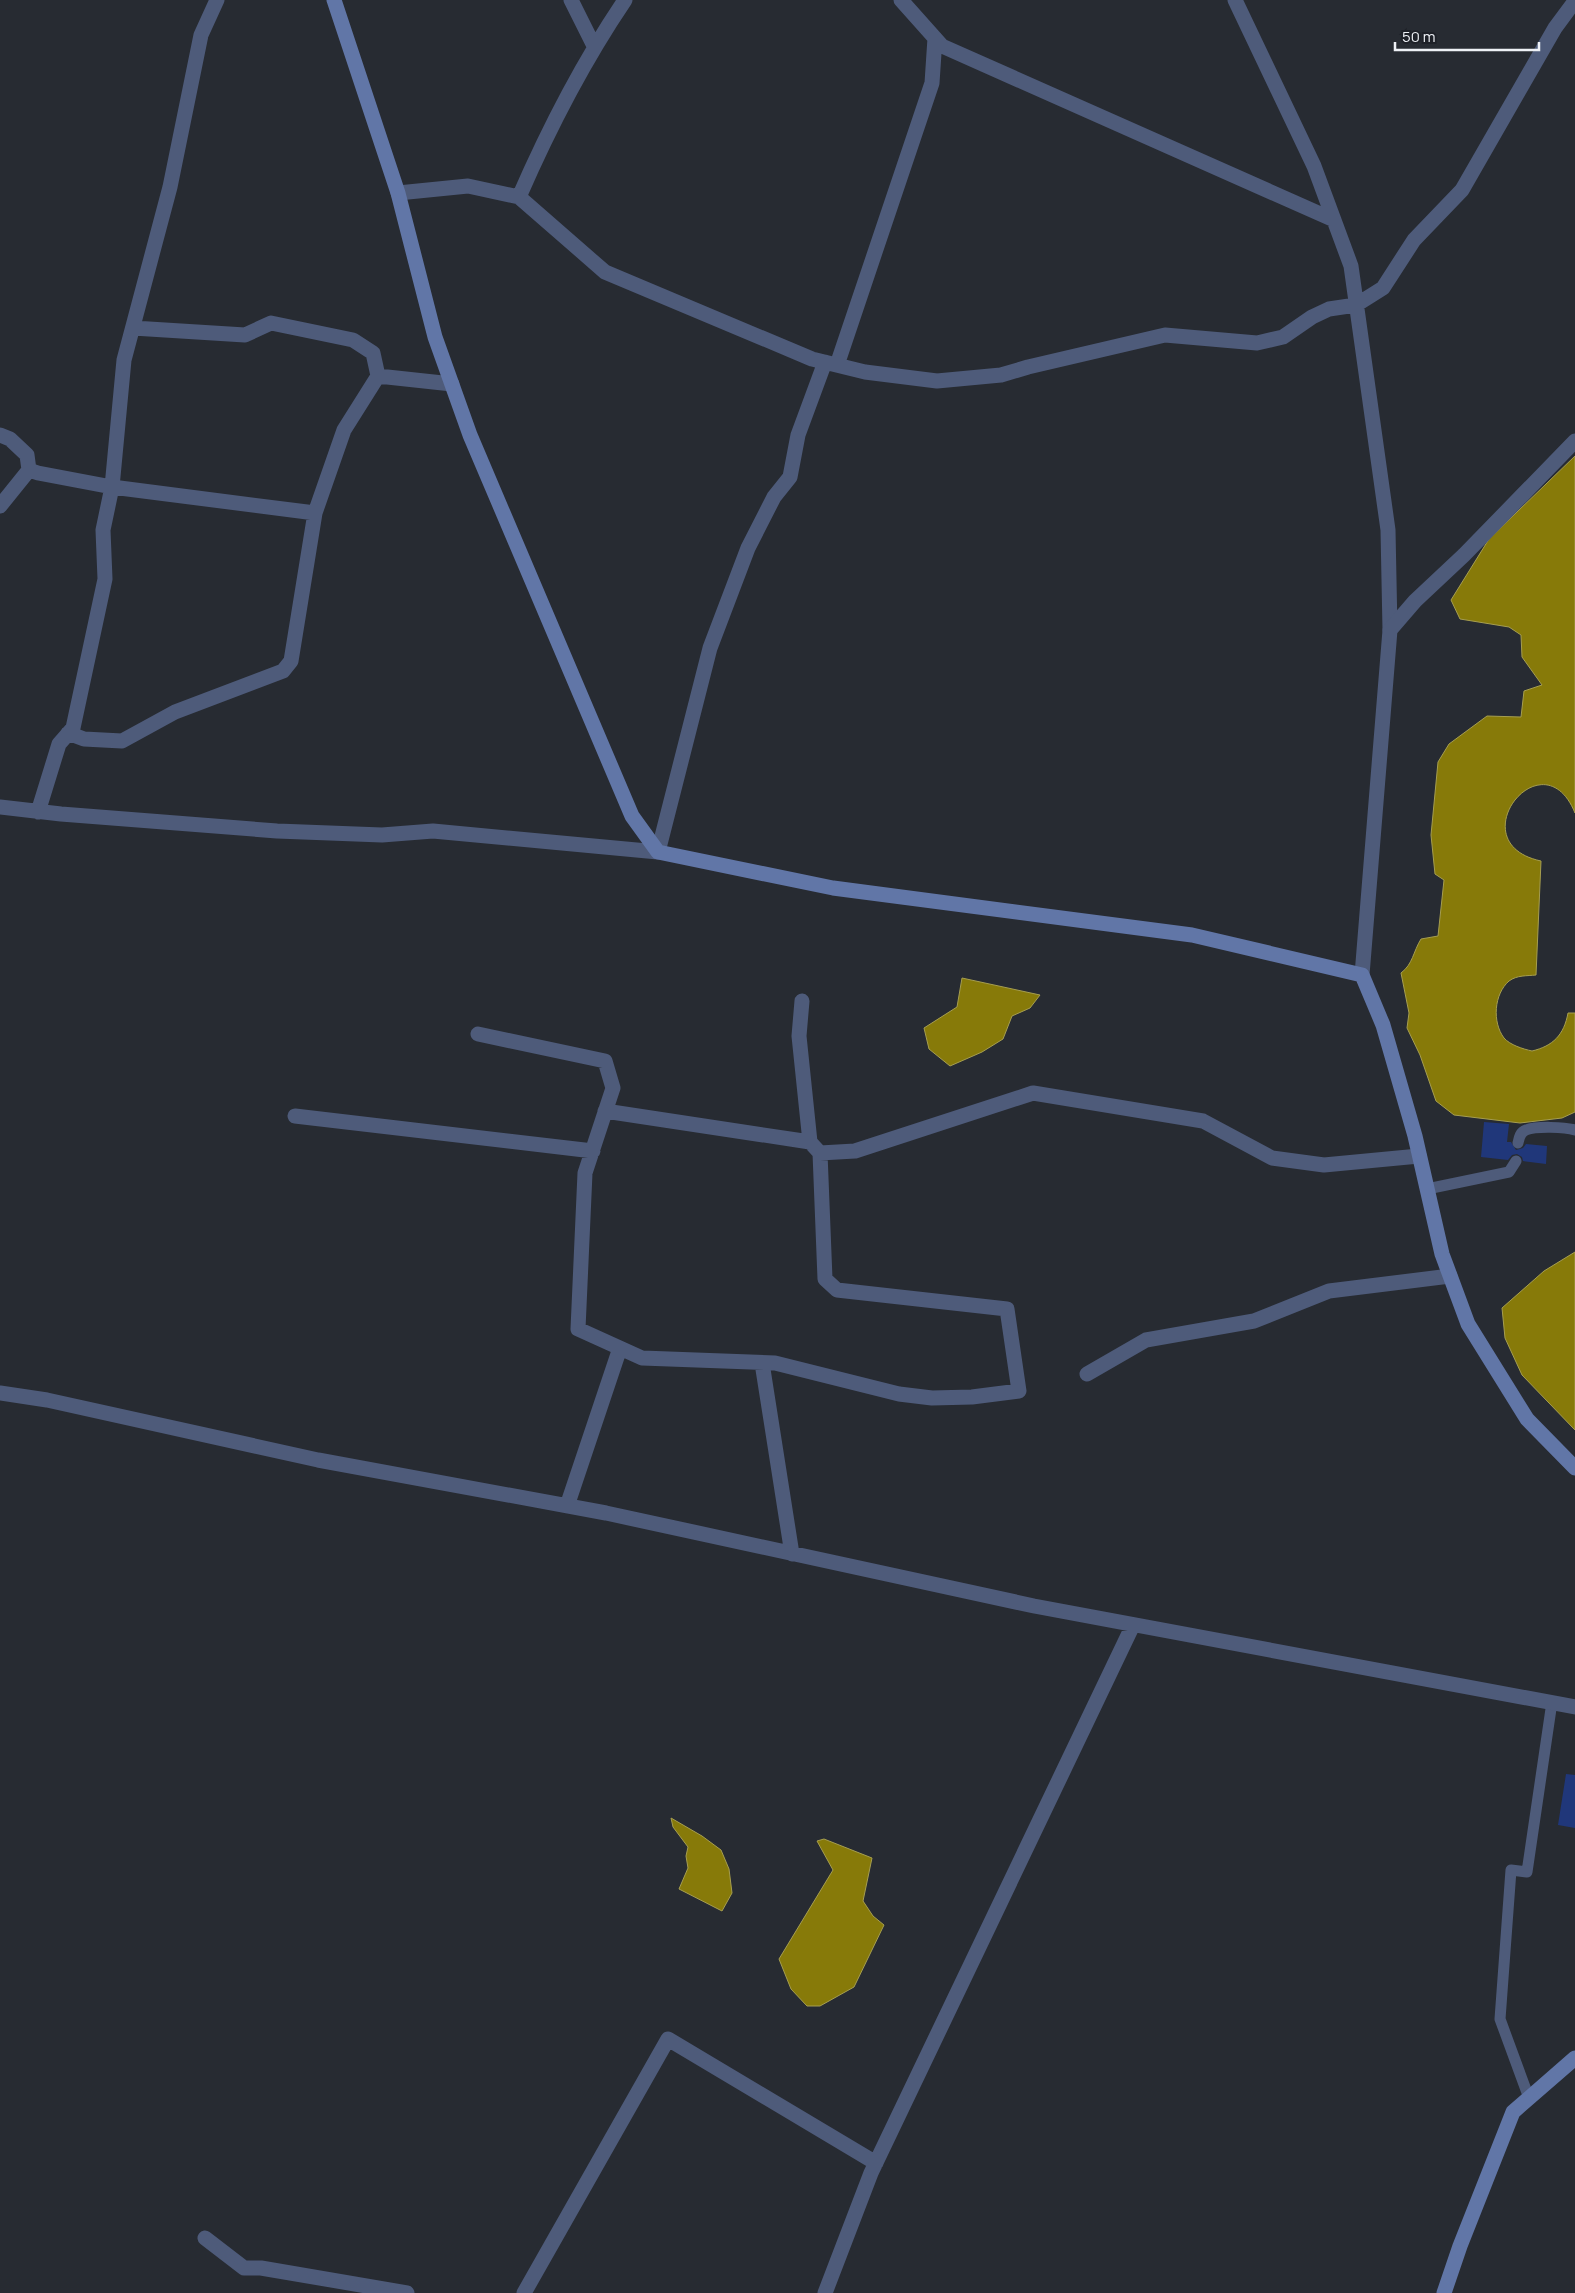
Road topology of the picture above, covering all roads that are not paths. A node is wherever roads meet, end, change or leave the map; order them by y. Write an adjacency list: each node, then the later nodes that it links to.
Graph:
1 (217, 0): 14 (street)
2 (334, 0): 10 (main road)
3 (571, 0): 9 (street)
4 (625, 0): 9 (street)
5 (901, 0): 8 (street)
6 (1235, 0): 12 (street)
7 (1575, 1): 13 (street)
8 (934, 38): 12 (street); 15 (street)
9 (594, 46): 11 (street)
10 (398, 193): 11 (street); 17 (main road)
11 (518, 197): 15 (street)
12 (1334, 220): 13 (street)
13 (1356, 305): 15 (street); 24 (street)
14 (133, 328): 16 (street); 21 (street)
15 (831, 363): 28 (street)
16 (378, 376): 17 (street); 23 (street)
17 (452, 384): 28 (main road)
18 (0, 435): 20 (street)
19 (1575, 441): 24 (street)
20 (29, 470): 21 (street); 22 (street)
21 (112, 487): 23 (street); 25 (street)
22 (0, 506)
23 (315, 513): 25 (street)
24 (1390, 630): 29 (street)
25 (68, 733): 27 (street)
26 (0, 807): 27 (street)
27 (38, 812): 28 (street)
28 (658, 852): 29 (main road)
29 (1362, 975): 38 (main road)
30 (802, 1000): 36 (street)
31 (478, 1034): 32 (street)
32 (605, 1111): 36 (street); 37 (street)
33 (295, 1116): 37 (street)
34 (1575, 1130): 35 (lane)
35 (1518, 1143)
36 (815, 1148): 38 (street); 43 (street)
37 (592, 1150): 42 (street)
38 (1419, 1156): 40 (main road)
39 (1516, 1161): 40 (lane)
40 (1427, 1189): 41 (main road)
41 (1450, 1276): 44 (street); 46 (main road)
42 (620, 1348): 43 (street); 47 (street)
43 (762, 1363): 48 (street)
44 (1087, 1374)
45 (0, 1393): 47 (street)
46 (1575, 1468)
47 (568, 1506): 48 (street)
48 (792, 1554): 49 (street)
49 (1133, 1625): 50 (street); 54 (street)
50 (1552, 1702): 51 (street); 53 (lane)
51 (1575, 1707)
52 (1575, 2058): 53 (main road)
53 (1530, 2098): 59 (main road)
54 (876, 2163): 57 (street); 58 (street)
55 (205, 2238): 56 (street)
56 (407, 2293)
57 (524, 2293)
58 (824, 2293)
59 (1444, 2293)

